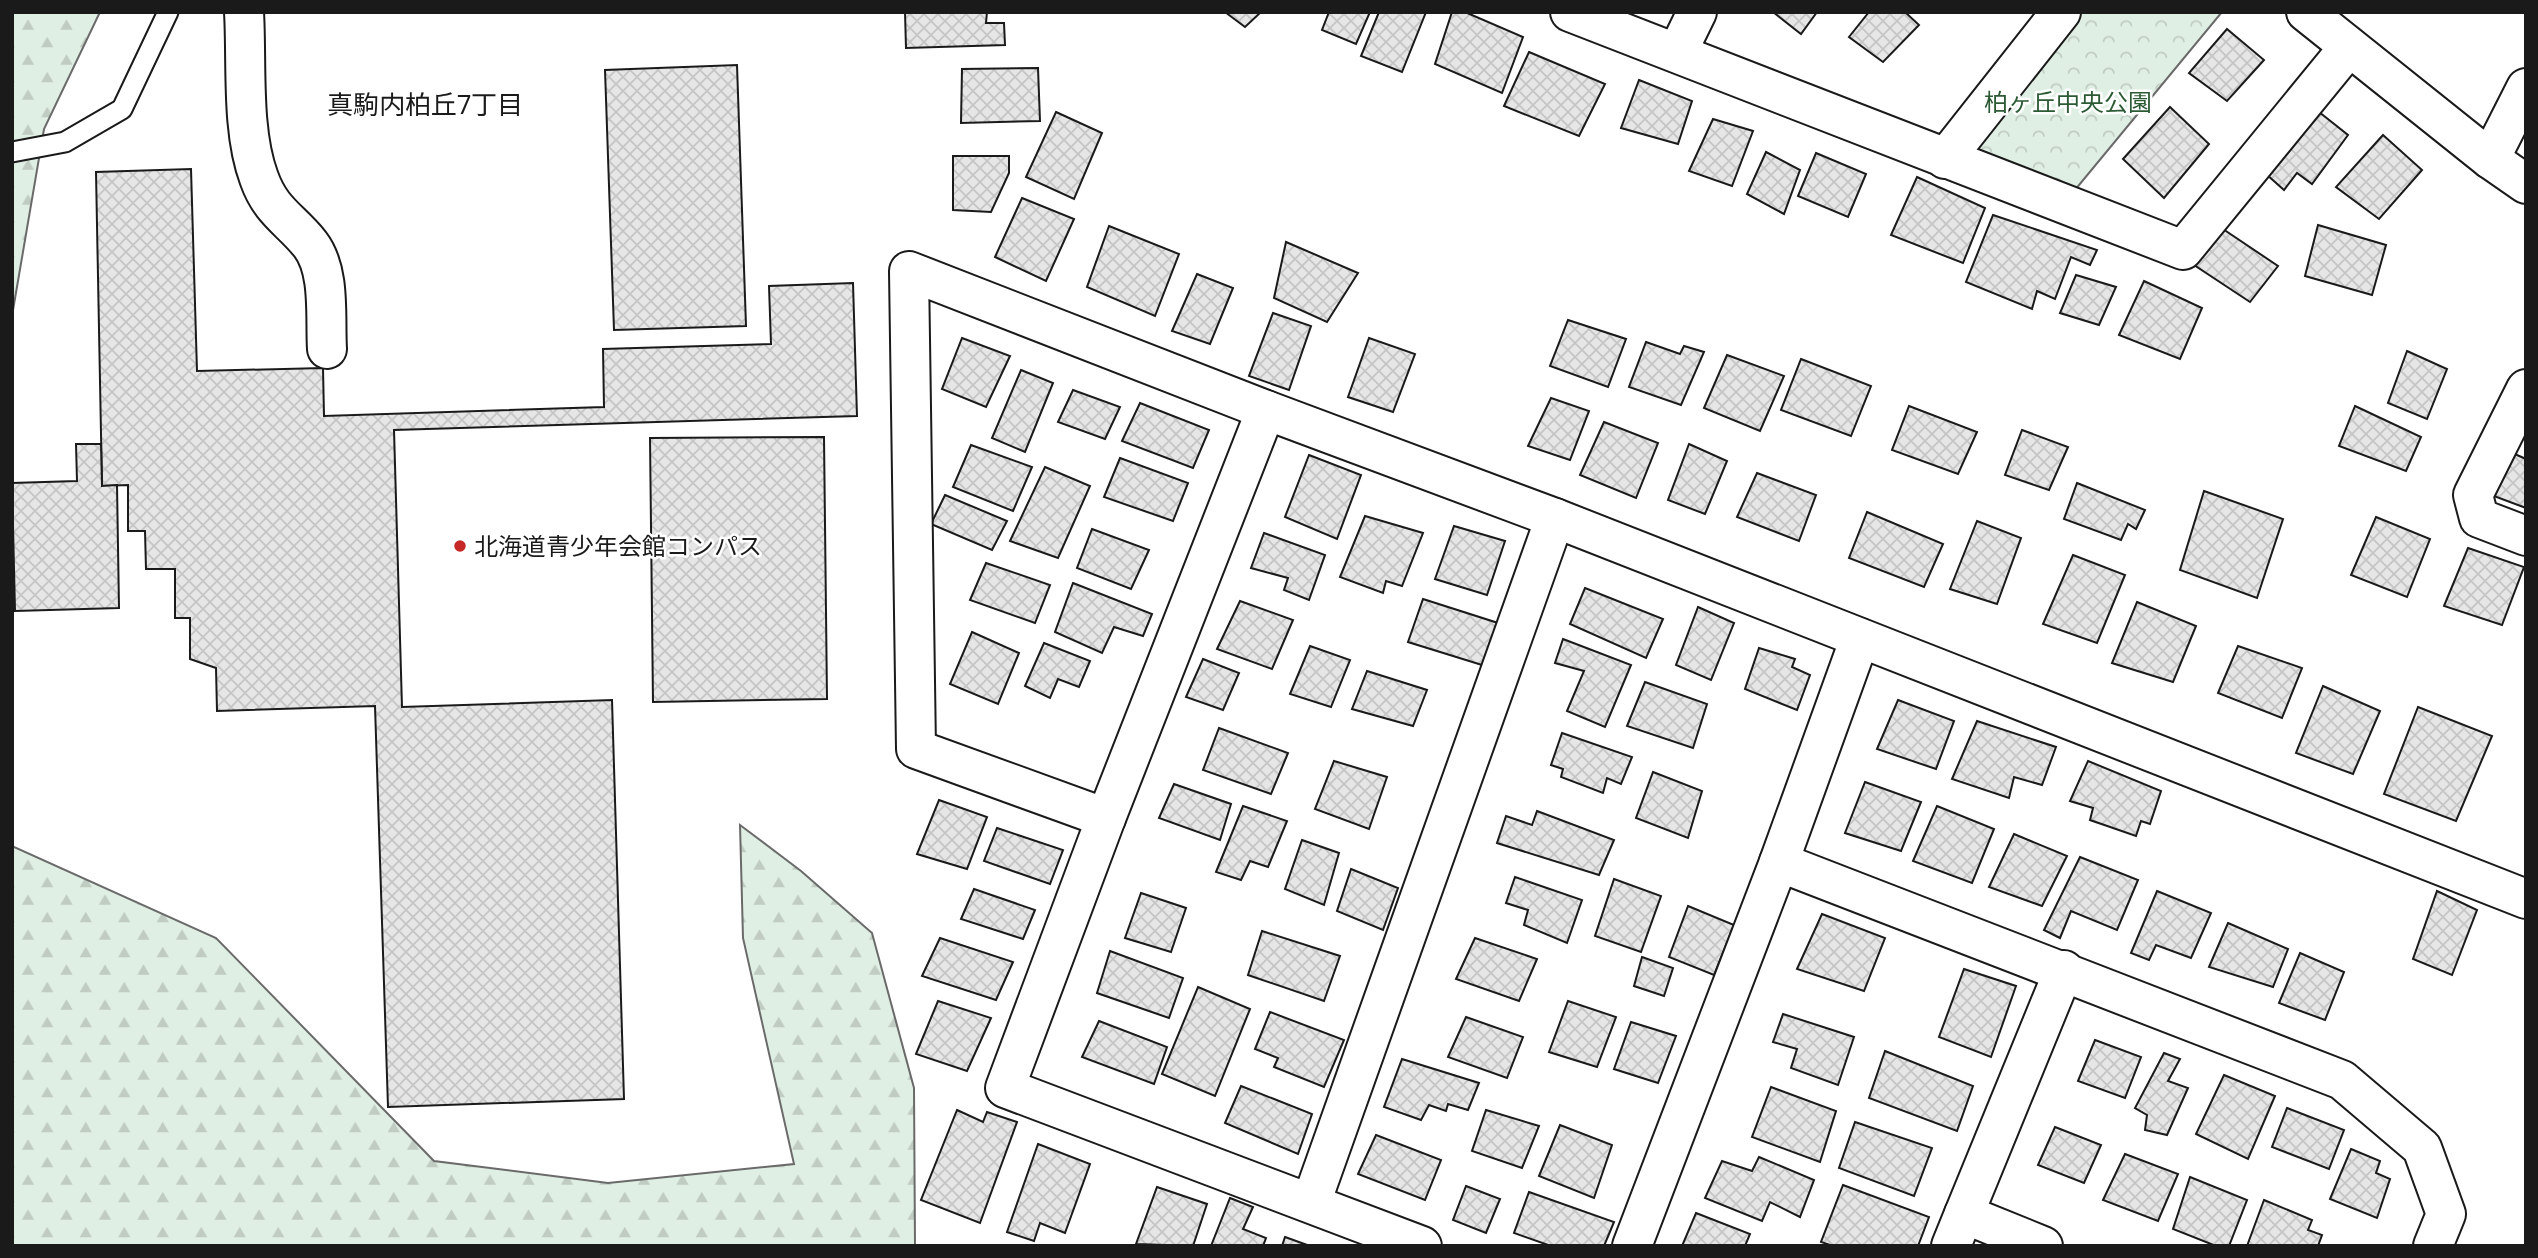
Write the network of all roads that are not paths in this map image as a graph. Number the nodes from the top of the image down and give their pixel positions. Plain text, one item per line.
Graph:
1 (168, 12) edge
2 (244, 12) edge
3 (1570, 12) edge
4 (1697, 12) edge
5 (2061, 12) edge
6 (2306, 12) edge
7 (2349, 47) junction
8 (1677, 53) junction
9 (2526, 88) edge
10 (12, 152) edge
11 (1945, 159) junction
12 (2490, 159) junction
13 (2526, 184) edge
14 (327, 349) dead end
15 (2526, 389) edge
16 (1266, 410) junction
17 (1555, 518) junction
18 (2526, 536) edge
19 (1860, 639) junction
20 (1106, 818) junction
21 (1779, 862) junction
22 (2526, 899) edge
23 (2064, 970) junction
24 (1311, 1203) junction
25 (1958, 1230) edge
26 (1422, 1246) edge
27 (1632, 1246) edge
28 (2043, 1246) edge
29 (2433, 1246) edge

1 - 10 lane
2 - 14 street
3 - 8 street
4 - 8 street
5 - 11 street
6 - 7 street
7 - 11 street
7 - 12 street
8 - 11 street
9 - 12 street
12 - 13 street
15 - 18 street
16 - 17 street
16 - 20 street
16 - 20 street
17 - 19 street
17 - 24 street
19 - 21 street
19 - 22 street
20 - 24 street
21 - 23 street
21 - 27 street
23 - 25 street
23 - 29 street
24 - 26 street
25 - 28 street

